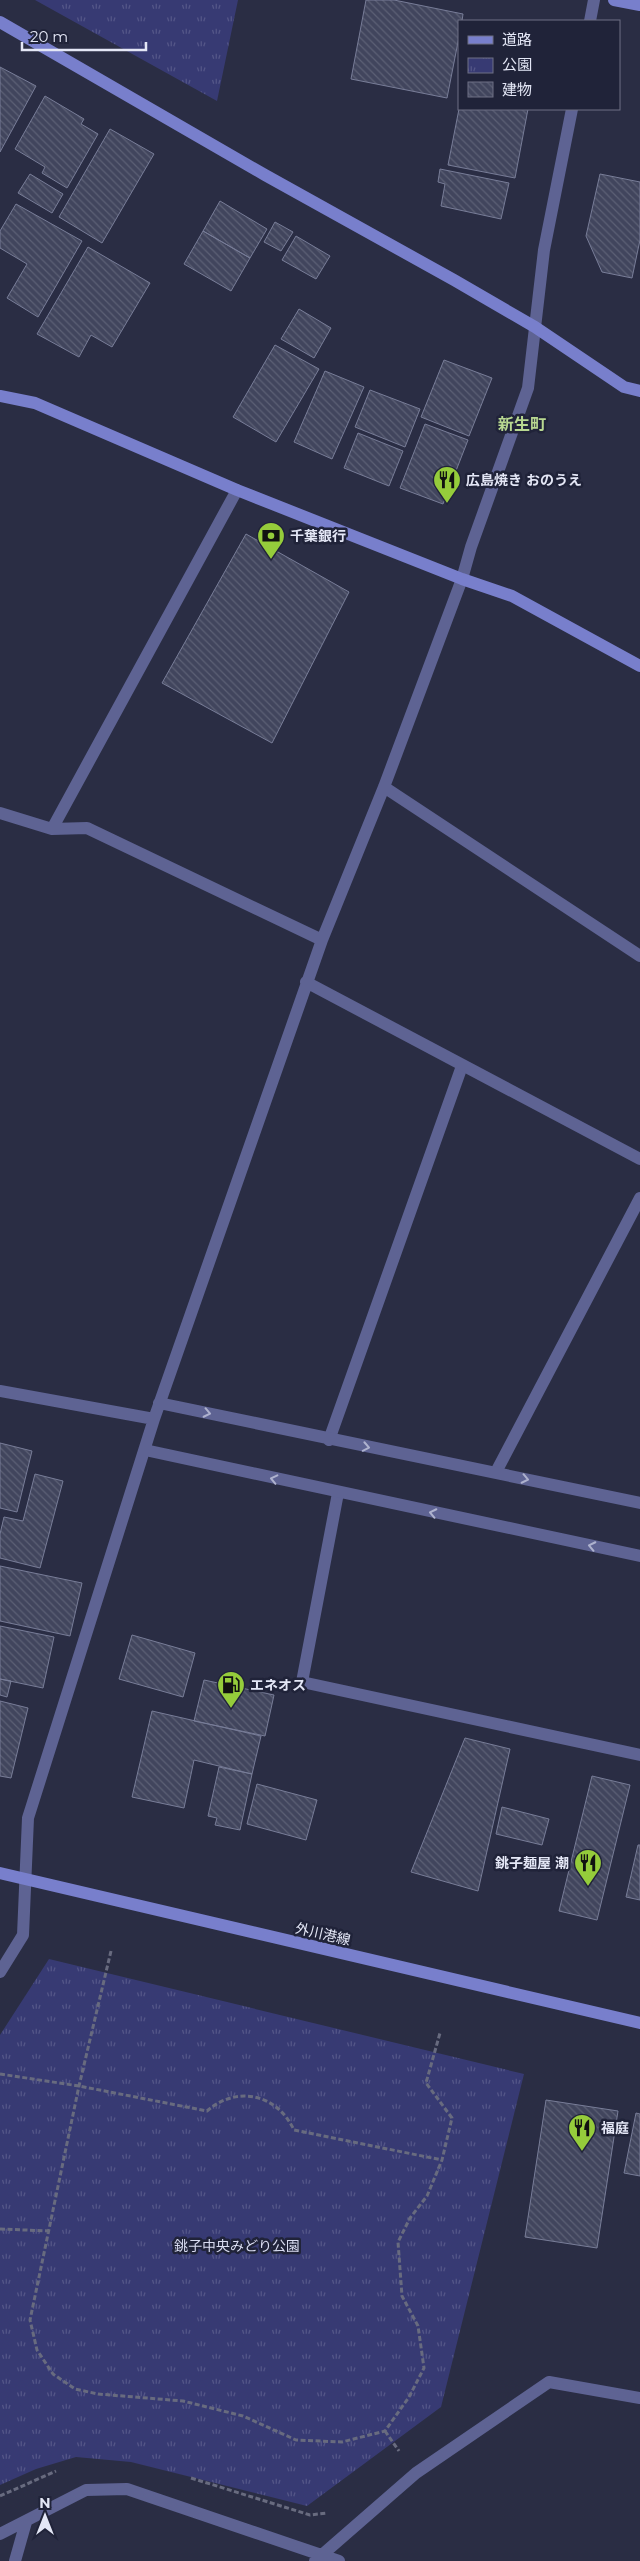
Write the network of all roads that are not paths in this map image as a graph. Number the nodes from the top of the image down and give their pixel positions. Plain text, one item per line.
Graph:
1 (594, 0) edge
2 (614, 0) edge
3 (640, 5) edge
4 (590, 20) edge
5 (0, 22) edge
6 (572, 110) edge
7 (535, 328) junction
8 (640, 390) edge
9 (0, 396) edge
10 (237, 490) junction
11 (462, 579) junction
12 (640, 666) edge
13 (384, 787) junction
14 (0, 813) edge
15 (52, 829) junction
16 (322, 940) junction
17 (640, 956) edge
18 (306, 982) junction
19 (462, 1066) junction
20 (640, 1159) edge
21 (640, 1198) edge
22 (0, 1391) edge
23 (159, 1403) junction
24 (154, 1420) junction
25 (329, 1440) junction
26 (145, 1450) junction
27 (496, 1472) junction
28 (338, 1493) junction
29 (640, 1503) edge
30 (640, 1556) edge
31 (640, 1755) edge
32 (0, 1873) edge
33 (26, 1880) junction
34 (0, 1972) edge
35 (640, 2024) edge
36 (640, 2398) edge
37 (26, 2522) junction
38 (0, 2534) edge
39 (318, 2558) edge
40 (15, 2561) edge
41 (339, 2561) edge

1 - 4 street
2 - 3 street
5 - 7 street
6 - 7 street
7 - 8 street
7 - 11 street
9 - 10 street
10 - 11 street
10 - 15 street
11 - 12 street
11 - 13 street
13 - 16 street
13 - 17 street
14 - 15 street
15 - 16 street
16 - 18 street
18 - 19 street
18 - 23 street
19 - 20 street
19 - 25 street
21 - 27 street
22 - 24 street
23 - 24 street
23 -> 25 street
24 - 26 street
25 -> 27 street
28 -> 26 street
26 - 33 street
27 -> 29 street
30 -> 28 street
28 - 31 street
32 - 33 street, 外川港線
33 - 34 street
33 - 35 street, 外川港線
36 - 39 street
37 - 38 street
37 - 39 street
37 - 40 street
39 - 41 street

